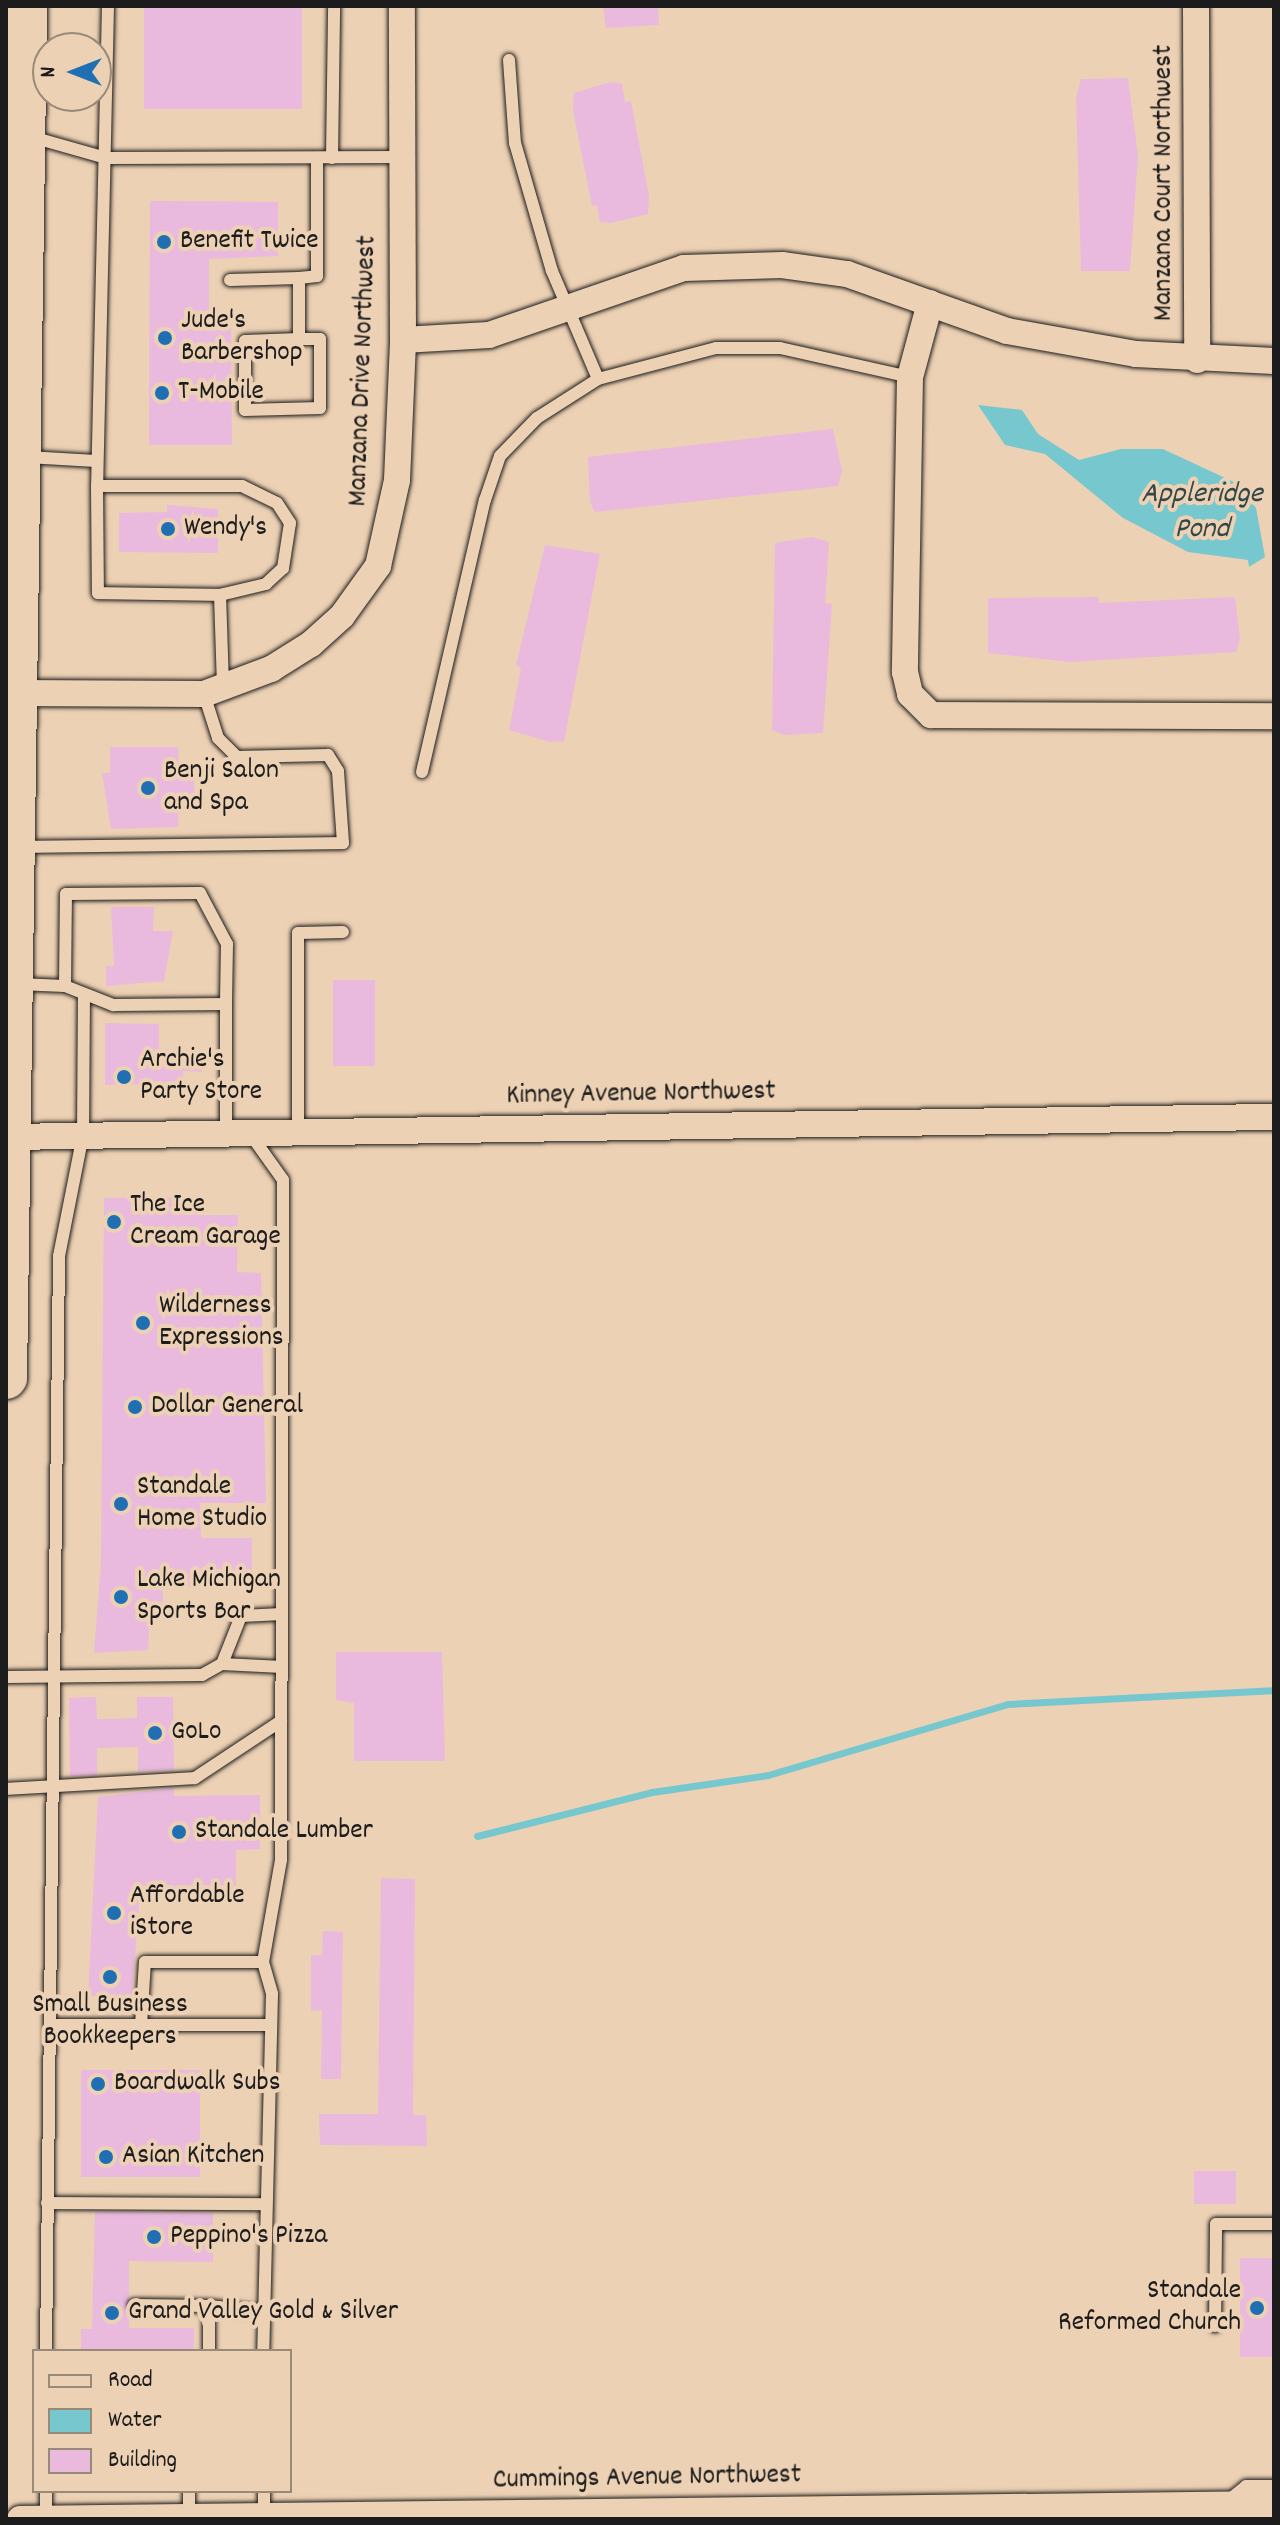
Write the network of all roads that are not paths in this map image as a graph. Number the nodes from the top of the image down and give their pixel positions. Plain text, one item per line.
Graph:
1 (26, 6) edge
2 (108, 6) edge
3 (334, 6) edge
4 (402, 6) edge
5 (1196, 6) edge
6 (509, 60) dead end
7 (15, 134) edge
8 (402, 157) junction
9 (106, 158) junction
10 (317, 158) junction
11 (332, 158) junction
12 (14, 216) edge
13 (299, 278) junction
14 (230, 280) dead end
15 (930, 303) junction
16 (568, 308) junction
17 (13, 317) edge
18 (299, 339) junction
19 (403, 340) junction
20 (1197, 360) junction
21 (1274, 361) edge
22 (910, 377) junction
23 (598, 379) junction
24 (12, 408) edge
25 (12, 456) edge
26 (96, 461) junction
27 (97, 486) junction
28 (220, 595) junction
29 (213, 690) junction
30 (12, 714) edge
31 (1274, 716) edge
32 (422, 772) dead end
33 (13, 847) junction
34 (9, 913) edge
35 (343, 932) dead end
36 (11, 984) junction
37 (65, 986) junction
38 (84, 994) junction
39 (226, 1004) junction
40 (1274, 1117) edge
41 (298, 1132) junction
42 (238, 1133) junction
43 (83, 1135) junction
44 (9, 1137) junction
45 (6, 1352) edge
46 (6, 1378) edge
47 (282, 1614) junction
48 (222, 1664) junction
49 (282, 1667) junction
50 (6, 1677) edge
51 (54, 1678) junction
52 (281, 1721) junction
53 (6, 1789) edge
54 (53, 1789) junction
55 (263, 1962) junction
56 (50, 2025) junction
57 (141, 2025) junction
58 (271, 2025) junction
59 (47, 2203) junction
60 (266, 2204) junction
61 (1274, 2224) edge
62 (134, 2305) dead end
63 (209, 2306) junction
64 (264, 2312) junction
65 (1215, 2326) dead end
66 (46, 2349) edge
67 (209, 2349) edge
68 (263, 2349) edge
69 (1274, 2486) edge
70 (46, 2493) edge
71 (264, 2504) edge
72 (1223, 2504) junction
73 (1274, 2504) edge
74 (202, 2511) edge
75 (520, 2516) edge
76 (351, 2517) edge
77 (20, 2519) edge
78 (46, 2519) edge
79 (62, 2519) edge

1 - 7 highway
2 - 9 lane
3 - 11 lane
4 - 8 street, Manzana Drive Northwest
5 - 20 street, Manzana Court Northwest
6 - 16 lane
7 - 9 lane
7 - 12 highway
8 - 11 lane
8 - 19 street, Manzana Drive Northwest
9 - 10 lane
9 - 26 lane
10 - 11 lane
10 - 13 lane
12 - 17 highway
13 - 14 lane
13 - 18 lane
15 - 16 street, Manzana Court Northwest
15 - 20 street, Manzana Court Northwest
15 - 22 street
16 - 19 street, Manzana Court Northwest
16 - 23 lane
17 - 24 highway
18 - 18 lane
19 - 29 street, Manzana Drive Northwest
20 - 21 street, Manzana Court Northwest
22 - 23 lane
22 - 31 street
23 - 32 lane
24 - 25 highway
25 - 26 lane
25 - 30 highway
26 - 27 lane
27 - 28 lane
27 - 28 lane
28 - 29 lane
29 - 30 street, Manzana Drive Northwest
29 - 33 lane
30 - 33 highway
33 - 34 highway
34 - 36 highway
35 - 41 lane
36 - 37 lane
36 - 44 highway
37 - 38 lane
37 - 39 lane
38 - 39 lane
38 - 43 lane
39 - 42 lane
40 - 41 street, Kinney Avenue Northwest
41 - 42 street, Kinney Avenue Northwest
42 - 43 street, Kinney Avenue Northwest
42 - 47 lane
43 - 44 street, Kinney Avenue Northwest
43 - 51 lane
44 - 45 highway
45 - 46 highway
47 - 48 lane
47 - 49 lane
48 - 49 lane
48 - 51 lane
49 - 52 lane
50 - 51 lane
51 - 54 lane
52 - 54 lane
52 - 55 lane
53 - 54 lane
54 - 56 lane
55 - 57 lane
55 - 58 lane
56 - 57 lane
56 - 59 lane
57 - 58 lane
58 - 60 lane
59 - 60 lane
59 - 66 lane
60 - 64 lane
61 - 65 lane
62 - 63 lane
63 - 64 lane
63 - 67 lane
64 - 68 lane
69 - 72 lane
70 - 78 lane
71 - 74 street, Cummings Avenue Northwest
71 - 76 street, Cummings Avenue Northwest
72 - 73 street, Cummings Avenue Northwest
72 - 75 street, Cummings Avenue Northwest
74 - 79 street, Cummings Avenue Northwest
75 - 76 street, Cummings Avenue Northwest
77 - 78 street, Cummings Avenue Northwest
78 - 79 street, Cummings Avenue Northwest

